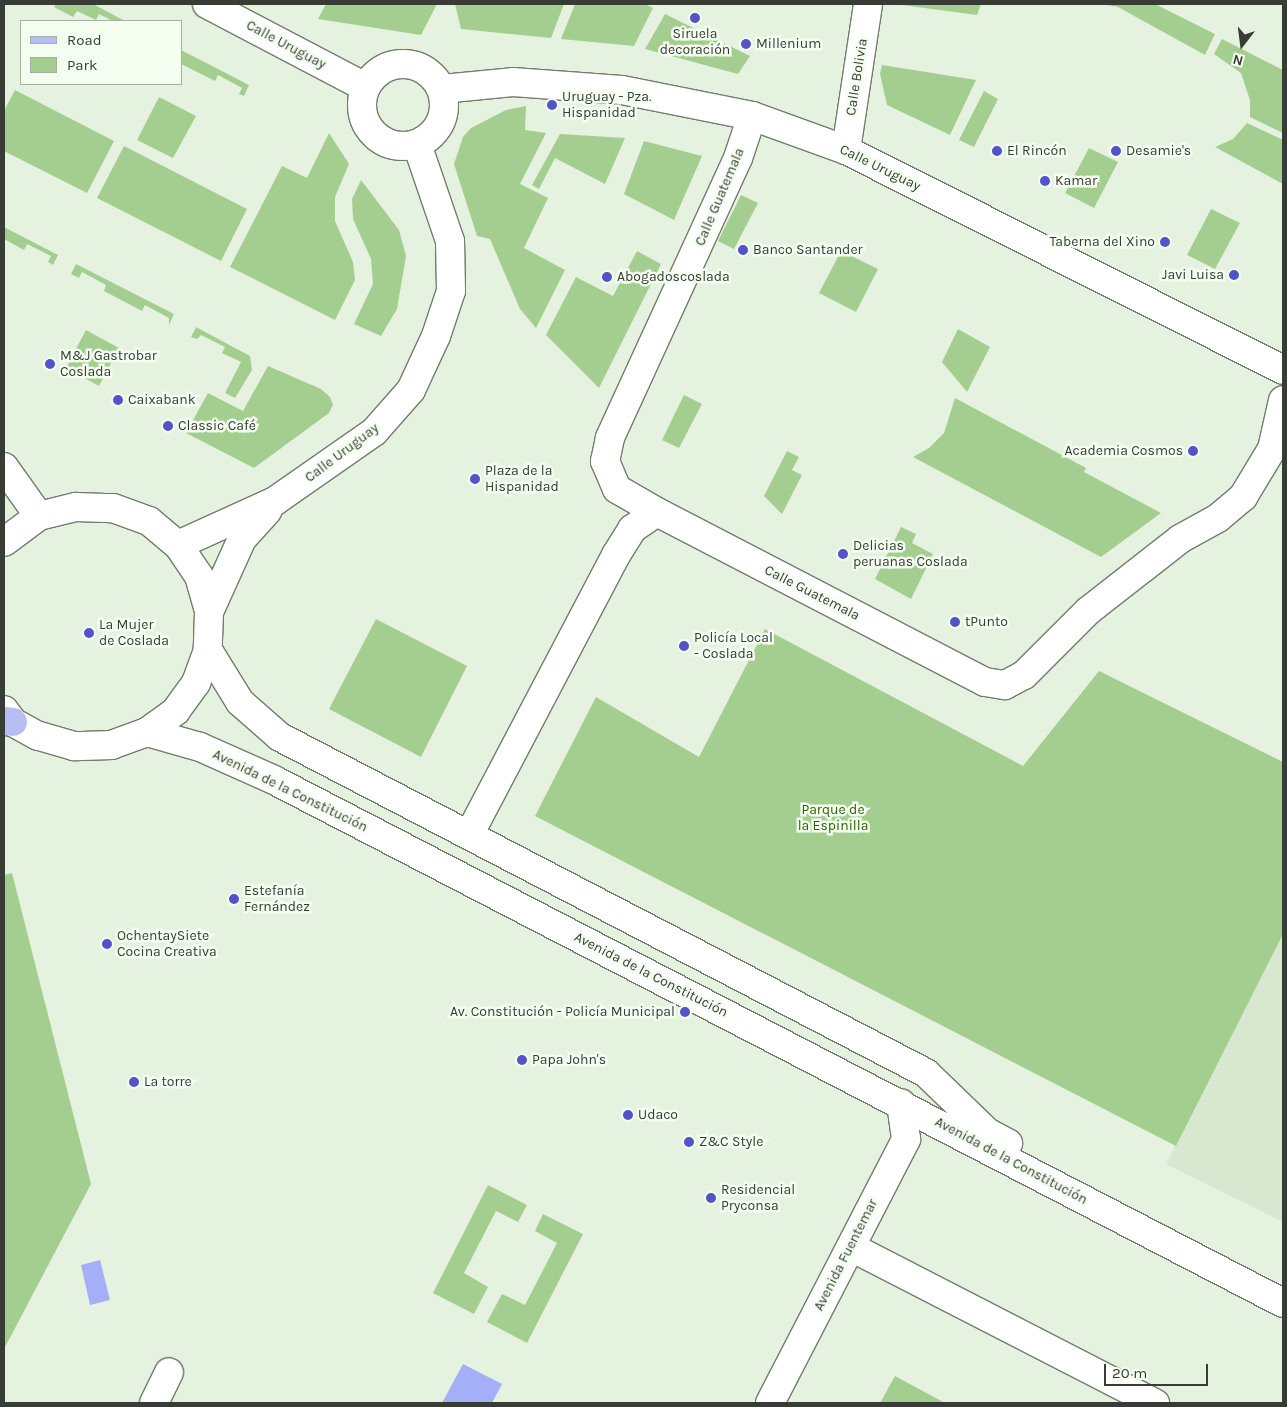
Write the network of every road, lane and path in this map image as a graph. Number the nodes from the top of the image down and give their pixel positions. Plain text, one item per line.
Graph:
1 (207, 4) edge
2 (868, 4) edge
3 (365, 87) junction
4 (442, 89) junction
5 (752, 116) junction
6 (416, 144) junction
7 (846, 150) junction
8 (1283, 370) edge
9 (1283, 400) edge
10 (4, 467) edge
11 (275, 501) junction
12 (657, 512) junction
13 (39, 516) junction
14 (4, 542) edge
15 (178, 545) junction
16 (209, 612) junction
17 (208, 650) junction
18 (7, 717) edge
19 (147, 732) junction
20 (468, 835) junction
21 (901, 1103) junction
22 (1148, 1233) junction
23 (850, 1247) junction
24 (1283, 1303) edge
25 (170, 1372) dead end
26 (154, 1403) edge
27 (770, 1403) edge
28 (1155, 1403) edge

1 - 3 street, Calle Uruguay
2 - 7 street, Calle Bolivia
3 - 4 street
3 - 6 street
4 - 5 street, Calle Uruguay
4 - 6 street
5 - 7 street, Calle Uruguay
5 - 12 street, Calle Guatemala
6 - 11 street, Calle Uruguay
7 - 8 street, Calle Uruguay
9 - 12 street, Calle Guatemala
10 - 13 street
11 - 15 street, Calle Uruguay
11 - 16 street, Calle Uruguay
12 - 20 street
13 - 14 street
13 - 15 street
15 - 16 street
16 - 17 street
17 - 19 street
17 - 20 street, Avenida de la Constitución
18 - 19 street
19 - 21 street, Avenida de la Constitución
20 - 22 street, Avenida de la Constitución
21 - 22 street, Avenida de la Constitución
21 - 23 street, Avenida Fuentemar
22 - 24 street, Avenida de la Constitución
23 - 27 street, Avenida Fuentemar
23 - 28 street
25 - 26 street

